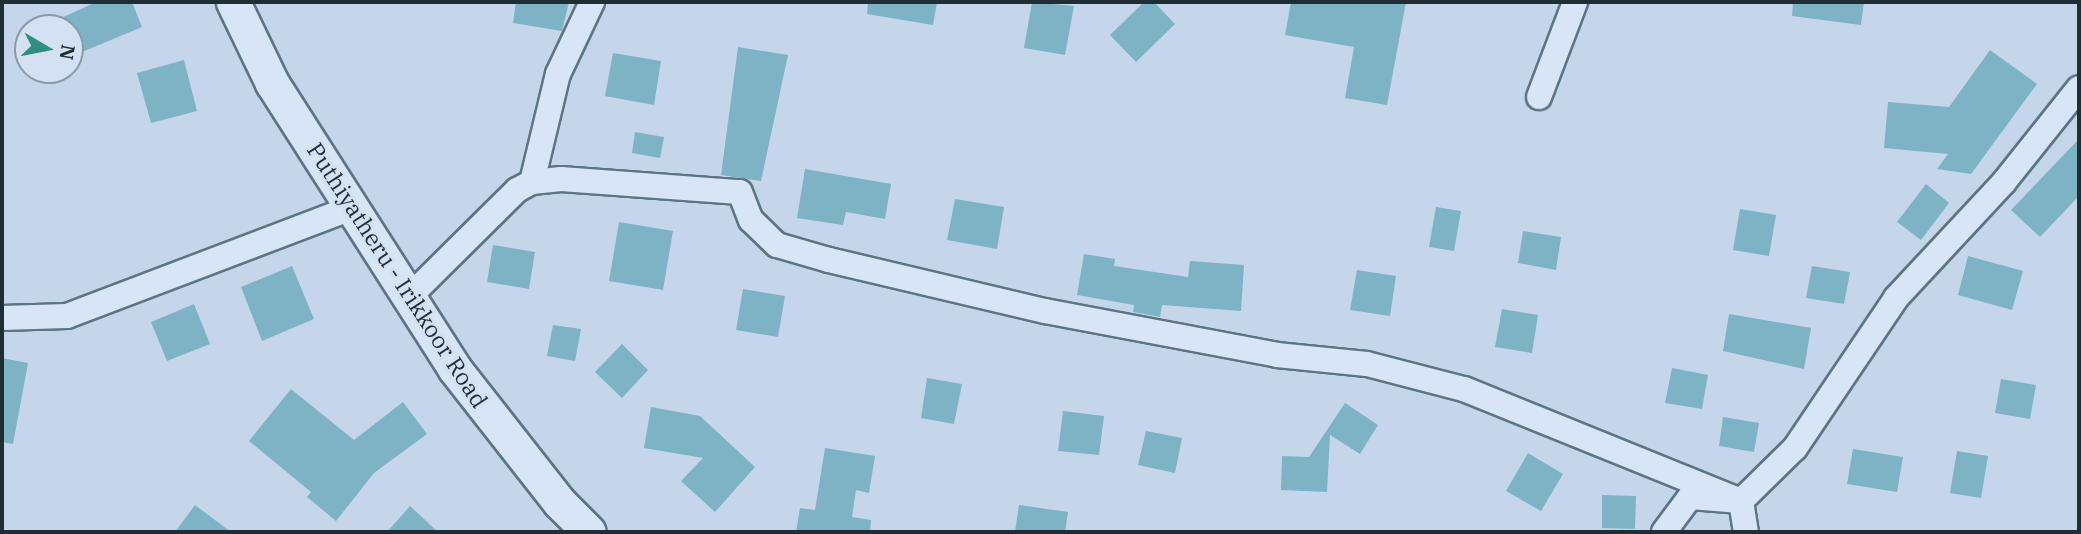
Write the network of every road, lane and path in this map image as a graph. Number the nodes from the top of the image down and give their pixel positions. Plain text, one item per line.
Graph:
1 (233, 2) edge
2 (592, 2) edge
3 (1575, 2) edge
4 (2079, 88) edge
5 (1539, 97) dead end
6 (533, 182) junction
7 (352, 208) junction
8 (409, 297) junction
9 (2, 318) edge
10 (1741, 501) junction
11 (589, 532) edge
12 (1664, 532) edge
13 (1746, 532) edge

1 - 7 main road, Puthiyatheru - Irikkoor Road
2 - 6 street
3 - 5 street
4 - 10 street
6 - 8 street
6 - 10 street
7 - 8 main road, Puthiyatheru - Irikkoor Road
7 - 9 street
8 - 11 main road, Puthiyatheru - Irikkoor Road
10 - 12 street
10 - 13 street

